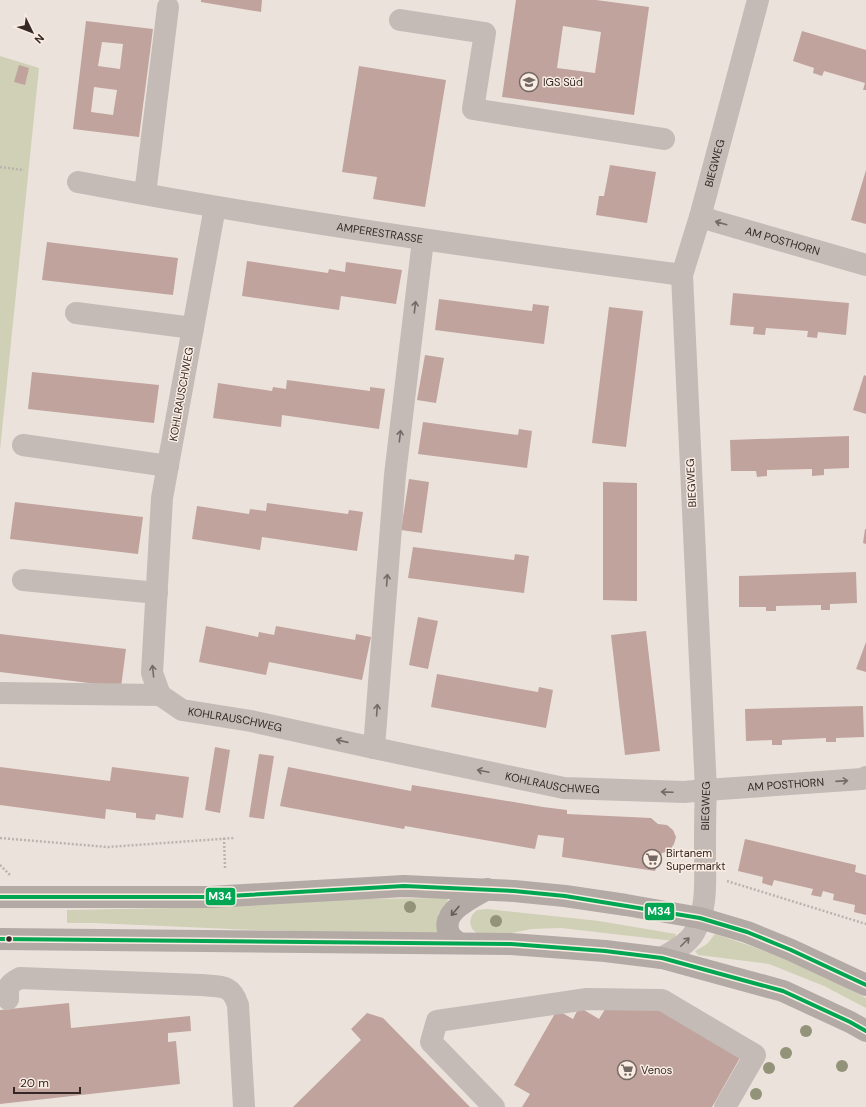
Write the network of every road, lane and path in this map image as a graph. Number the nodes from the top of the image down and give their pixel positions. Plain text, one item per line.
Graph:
1 (758, 0) edge
2 (168, 7) dead end
3 (400, 20) dead end
4 (664, 139) dead end
5 (0, 166) edge
6 (24, 170) dead end
7 (78, 182) dead end
8 (145, 194) junction
9 (215, 207) junction
10 (700, 217) junction
11 (423, 240) junction
12 (866, 266) edge
13 (682, 275) junction
14 (76, 313) dead end
15 (193, 328) junction
16 (23, 445) dead end
17 (168, 466) junction
18 (23, 580) dead end
19 (157, 592) junction
20 (0, 693) edge
21 (160, 695) junction
22 (374, 748) junction
23 (866, 777) edge
24 (706, 790) junction
25 (0, 838) edge
26 (224, 838) junction
27 (234, 838) dead end
28 (0, 865) edge
29 (225, 868) dead end
30 (705, 874) junction
31 (14, 879) dead end
32 (487, 889) junction
33 (0, 898) edge
34 (700, 918) junction
35 (866, 924) edge
36 (0, 939) edge
37 (459, 943) junction
38 (662, 958) junction
39 (866, 985) edge
40 (8, 999) dead end
41 (866, 1031) edge
42 (244, 1107) edge
43 (494, 1107) edge
44 (725, 1107) edge

1 - 10 street, BIEGWEG
2 - 8 street
3 - 4 street
5 - 6 path
7 - 8 street, AMPERESTRASSE
8 - 9 street, AMPERESTRASSE
9 - 11 street, AMPERESTRASSE
9 - 15 street, KOHLRAUSCHWEG
12 -> 10 street, AM POSTHORN
10 - 13 street, BIEGWEG
11 - 13 street, AMPERESTRASSE
22 -> 11 street
13 - 24 street, BIEGWEG
14 - 15 street
15 - 17 street, KOHLRAUSCHWEG
16 - 17 street
17 - 19 street, KOHLRAUSCHWEG
18 - 19 street
21 -> 19 street, KOHLRAUSCHWEG
20 - 21 street
22 -> 21 street, KOHLRAUSCHWEG
24 -> 22 street, KOHLRAUSCHWEG
24 -> 23 street, AM POSTHORN
24 - 30 street, BIEGWEG
25 - 26 path
26 - 27 path
26 - 29 path
28 - 31 path
30 - 34 street, BIEGWEG
30 - 35 path
32 - 33 main road
32 - 34 main road
32 -> 37 main road
38 -> 34 street, BIEGWEG
34 - 39 main road
36 - 37 main road
37 - 38 main road
38 - 41 main road
40 - 42 street
43 - 44 street

